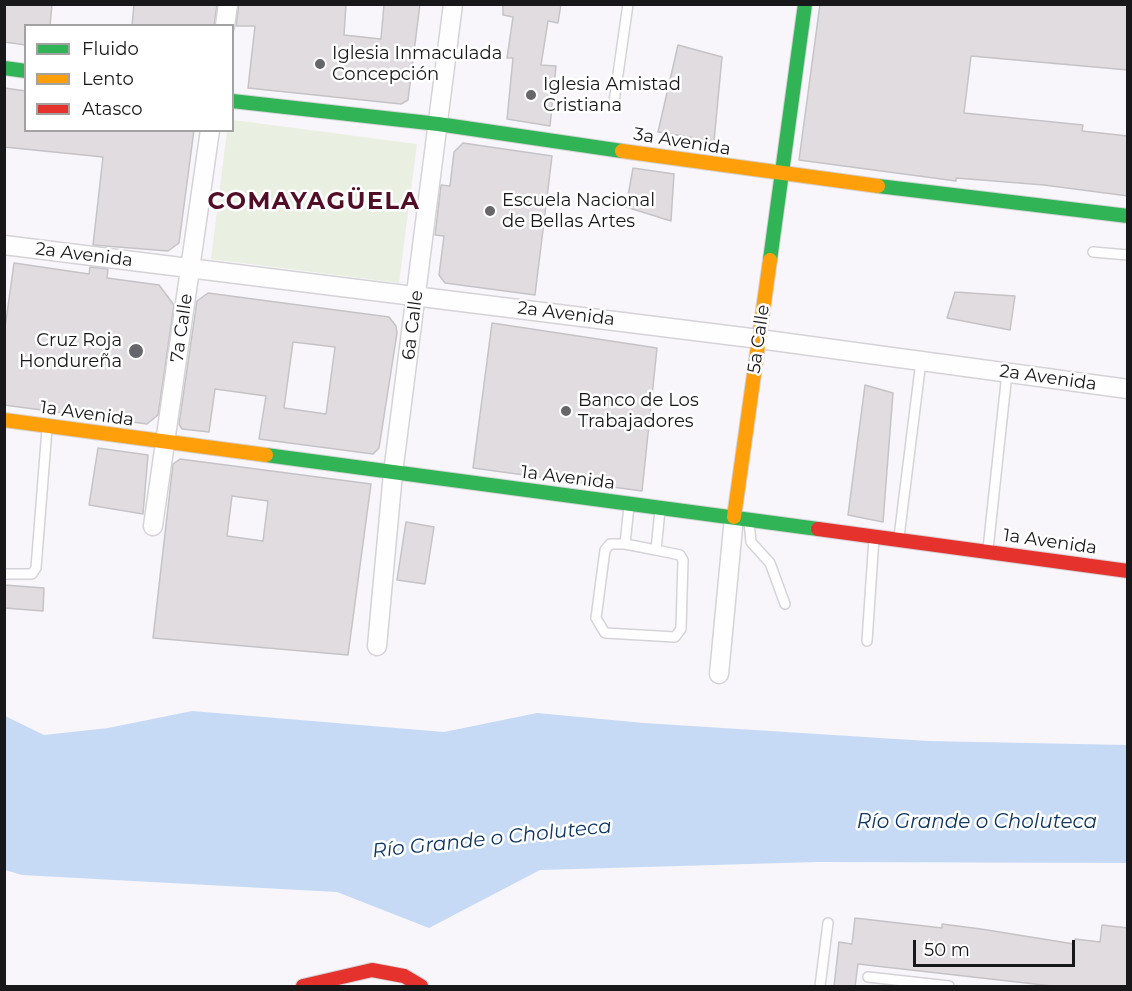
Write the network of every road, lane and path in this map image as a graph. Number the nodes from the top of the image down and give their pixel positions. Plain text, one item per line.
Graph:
1 (228, 4) edge
2 (453, 4) edge
3 (628, 4) edge
4 (805, 4) edge
5 (225, 24) edge
6 (4, 68) edge
7 (24, 71) edge
8 (234, 101) edge
9 (615, 102) dead end
10 (438, 124) junction
11 (210, 132) edge
12 (781, 176) junction
13 (1128, 216) edge
14 (4, 245) edge
15 (1093, 252) dead end
16 (1128, 255) edge
17 (191, 269) junction
18 (416, 295) junction
19 (759, 339) junction
20 (921, 361) junction
21 (1007, 373) junction
22 (1128, 389) edge
23 (4, 420) edge
24 (48, 426) junction
25 (166, 444) junction
26 (393, 473) junction
27 (630, 504) junction
28 (660, 508) junction
29 (741, 518) junction
30 (153, 526) dead end
31 (874, 536) junction
32 (898, 539) junction
33 (625, 544) junction
34 (656, 550) junction
35 (988, 552) junction
36 (1127, 569) edge
37 (4, 574) edge
38 (785, 604) dead end
39 (867, 641) dead end
40 (377, 646) dead end
41 (719, 674) dead end
42 (828, 923) dead end
43 (868, 977) dead end
44 (303, 987) edge
45 (421, 987) edge
46 (820, 987) edge
47 (949, 987) edge

1 - 5 street
2 - 10 street, 6a Calle
3 - 9 lane
4 - 12 street, 5a Calle
6 - 7 street
8 - 10 street, 3a Avenida
10 - 12 street, 3a Avenida
10 - 18 street, 6a Calle
11 - 17 street, 7a Calle
12 - 13 street, 3a Avenida
12 - 19 street, 5a Calle
14 - 17 street, 2a Avenida
15 - 16 lane
17 - 18 street, 2a Avenida
17 - 25 street, 7a Calle
18 - 19 street, 2a Avenida
18 - 26 street, 6a Calle
19 - 20 street, 2a Avenida
19 - 29 street, 5a Calle
20 - 21 street, 2a Avenida
20 - 32 lane
21 - 22 street, 2a Avenida
21 - 35 lane
23 - 24 street, 1a Avenida
24 - 25 street, 1a Avenida
24 - 37 lane
25 - 26 street, 1a Avenida
25 - 30 street, 7a Calle
26 - 27 street, 1a Avenida
26 - 40 street, 6a Calle
27 - 28 street, 1a Avenida
27 - 33 lane
28 - 29 street, 1a Avenida
28 - 34 lane
29 - 31 street, 1a Avenida
29 - 38 lane
29 - 41 street, 5a Calle
31 - 32 street, 1a Avenida
31 - 39 lane
32 - 35 street, 1a Avenida
33 - 34 lane
33 - 34 lane
35 - 36 street, 1a Avenida
42 - 46 lane
43 - 47 lane
44 - 45 street

